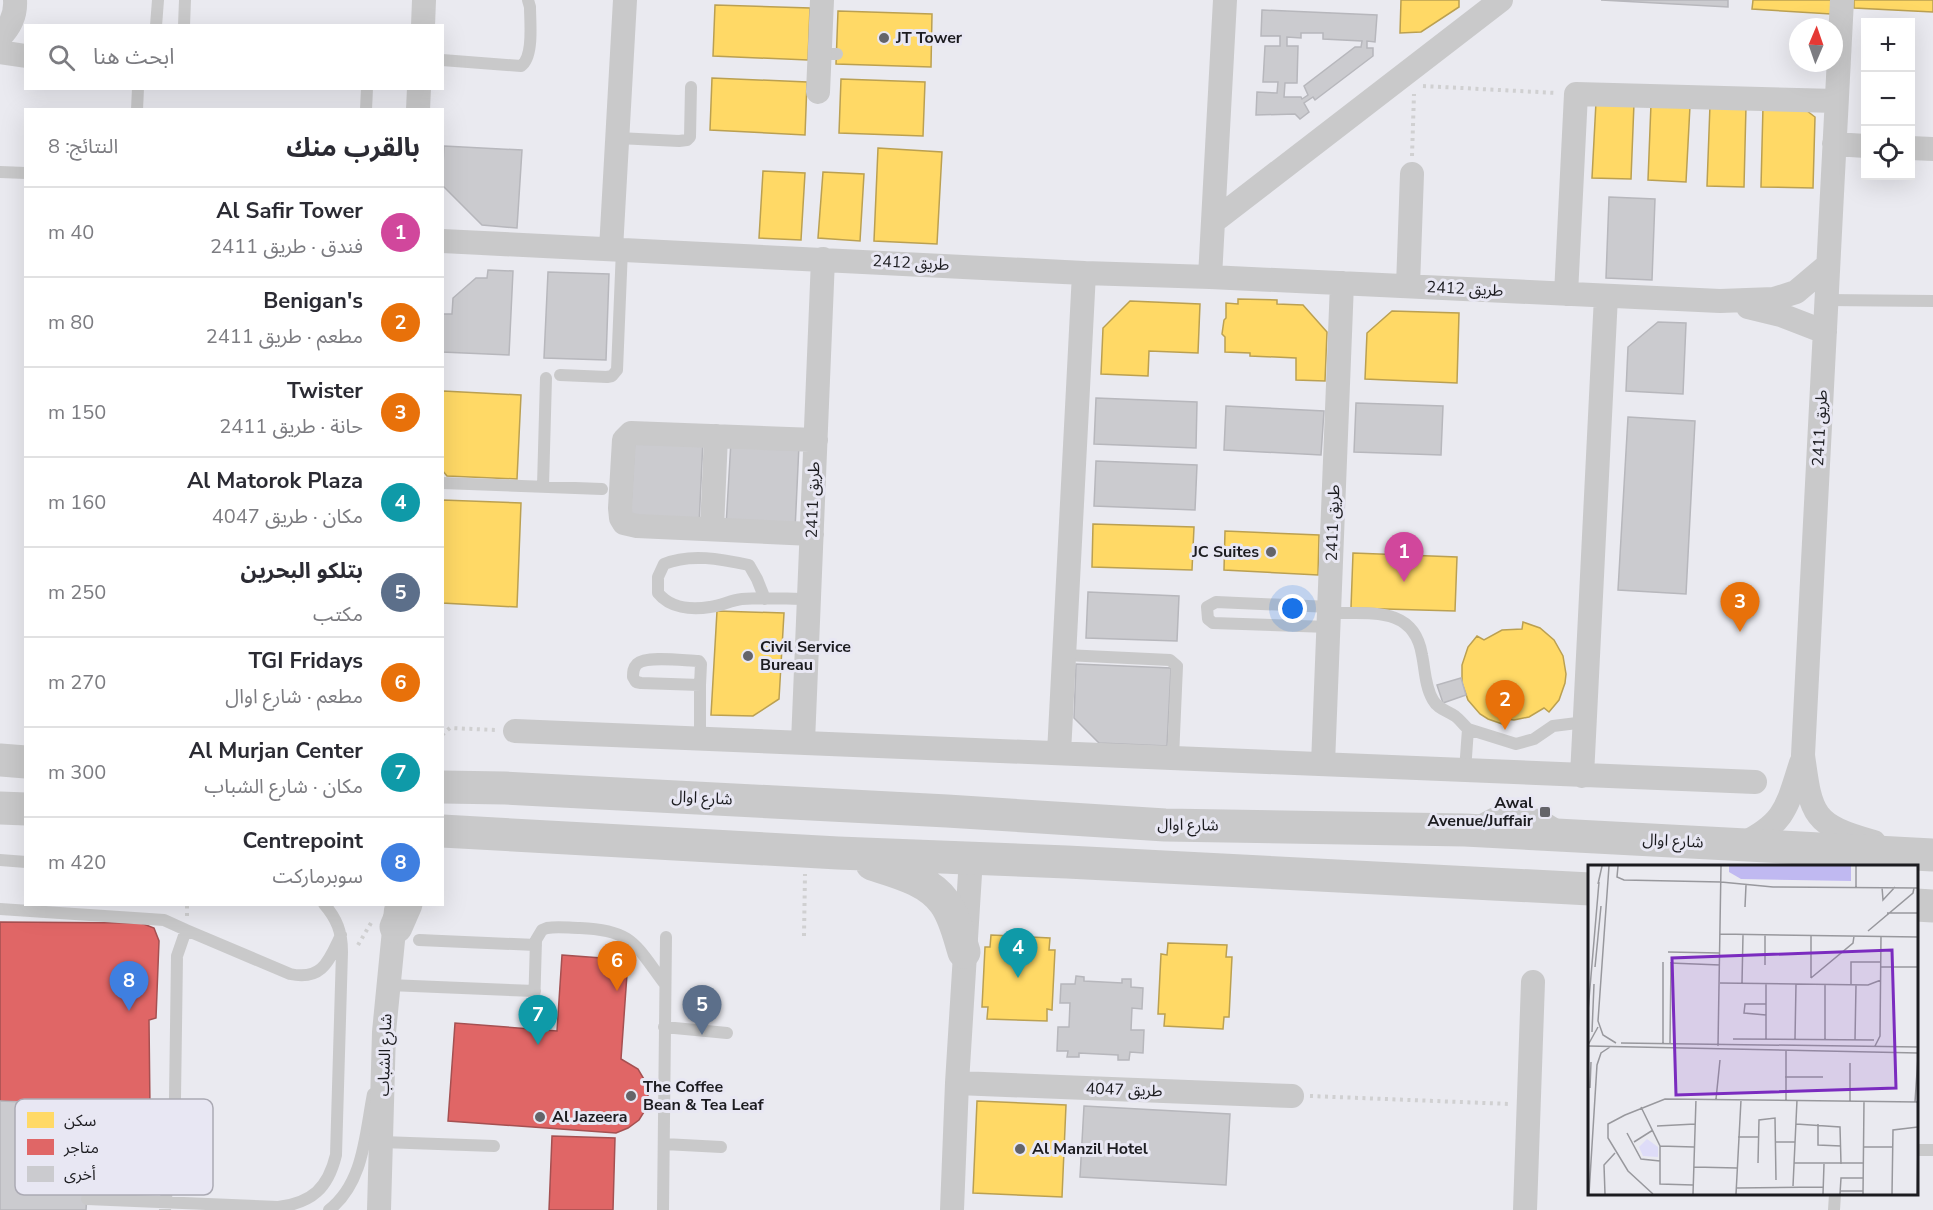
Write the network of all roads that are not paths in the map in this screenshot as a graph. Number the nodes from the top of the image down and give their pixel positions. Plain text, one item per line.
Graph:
1 (15, 0) edge
2 (158, 0) edge
3 (185, 0) edge
4 (424, 0) edge
5 (528, 0) edge
6 (625, 0) edge
7 (1225, 0) edge
8 (1501, 0) edge
9 (1842, 0) edge
10 (827, 14) edge
11 (156, 24) edge
12 (184, 24) edge
13 (423, 24) edge
14 (0, 37) edge
15 (0, 52) edge
16 (24, 56) edge
17 (444, 60) edge
18 (691, 87) dead end
19 (138, 90) edge
20 (367, 90) edge
21 (419, 90) edge
22 (818, 92) dead end
23 (1836, 102) junction
24 (137, 108) edge
25 (366, 108) edge
26 (418, 108) edge
27 (618, 138) junction
28 (1834, 144) junction
29 (1861, 146) edge
30 (1915, 148) edge
31 (1933, 149) edge
32 (0, 172) edge
33 (24, 173) edge
34 (1412, 174) road end
35 (1213, 222) junction
36 (444, 241) edge
37 (617, 249) junction
38 (823, 259) junction
39 (1828, 265) junction
40 (1084, 273) junction
41 (1210, 277) junction
42 (1342, 283) junction
43 (1408, 286) junction
44 (1566, 294) junction
45 (1606, 296) junction
46 (1826, 300) junction
47 (1933, 300) edge
48 (1720, 301) junction
49 (1825, 332) junction
50 (560, 375) dead end
51 (546, 378) dead end
52 (716, 436) junction
53 (816, 440) junction
54 (444, 483) edge
55 (543, 486) junction
56 (602, 489) dead end
57 (712, 530) junction
58 (812, 534) junction
59 (765, 599) junction
60 (809, 599) junction
61 (1330, 616) junction
62 (1065, 655) junction
63 (700, 685) junction
64 (1586, 722) junction
65 (1467, 729) junction
66 (515, 730) road end
67 (700, 738) junction
68 (803, 742) junction
69 (1059, 753) junction
70 (1803, 755) junction
71 (1173, 758) junction
72 (0, 760) edge
73 (24, 762) edge
74 (1323, 764) junction
75 (444, 765) edge
76 (1466, 771) junction
77 (1582, 776) junction
78 (1755, 782) dead end
79 (444, 788) edge
80 (505, 788) junction
81 (0, 808) edge
82 (24, 809) edge
83 (1165, 825) junction
84 (449, 837) edge
85 (1742, 844) junction
86 (838, 853) junction
87 (1924, 854) edge
88 (971, 858) junction
89 (0, 860) edge
90 (24, 862) edge
91 (1588, 889) edge
92 (1918, 905) edge
93 (325, 906) edge
94 (1933, 906) edge
95 (0, 909) edge
96 (399, 918) edge
97 (186, 930) junction
98 (342, 934) junction
99 (666, 937) dead end
100 (536, 945) junction
101 (964, 952) junction
102 (1533, 982) dead end
103 (664, 983) junction
104 (389, 985) junction
105 (535, 991) junction
106 (534, 1010) dead end
107 (664, 1027) junction
108 (384, 1032) junction
109 (727, 1033) dead end
110 (957, 1083) junction
111 (1292, 1096) road end
112 (175, 1099) edge
113 (382, 1142) junction
114 (664, 1144) junction
115 (494, 1146) dead end
116 (721, 1147) dead end
117 (1835, 1195) edge
118 (87, 1199) dead end
119 (166, 1206) edge
120 (380, 1209) edge
121 (951, 1209) edge
122 (329, 1210) edge
123 (663, 1210) edge
124 (1525, 1210) edge
125 (1834, 1210) edge

1 - 14 street
2 - 11 lane
3 - 12 lane
4 - 13 street
5 - 17 lane
6 - 27 street
7 - 35 street
8 - 35 street
9 - 23 street, طريق 2411
10 - 22 street
15 - 16 street
18 - 27 lane
19 - 24 lane
20 - 25 lane
21 - 26 street
23 - 28 street, طريق 2411
23 - 44 street
27 - 37 street
28 - 29 street
28 - 39 street, طريق 2411
30 - 31 street
32 - 33 lane
34 - 43 street
35 - 41 street
36 - 37 street, طريق 2412
37 - 38 street, طريق 2412
37 - 50 lane
38 - 40 street, طريق 2412
38 - 53 street, طريق 2411
39 - 46 street, طريق 2411
39 - 48 street, طريق 2412
40 - 41 street, طريق 2412
40 - 62 street
41 - 42 street, طريق 2412
42 - 43 street, طريق 2412
42 - 61 street, طريق 2411
43 - 44 street, طريق 2412
44 - 45 street, طريق 2412
45 - 48 street, طريق 2412
45 - 64 street
46 - 47 lane
46 - 49 street, طريق 2411
48 - 49 street, طريق 2412
49 - 70 street, طريق 2411
51 - 55 lane
52 - 53 street
52 - 57 street
52 - 57 street
53 - 58 street, طريق 2411
54 - 55 lane
55 - 56 lane
57 - 58 street
58 - 60 street, طريق 2411
59 - 59 lane
59 - 60 lane
60 - 68 street, طريق 2411
61 - 61 lane
61 - 65 lane
61 - 74 street, طريق 2411
62 - 69 street
62 - 71 lane
63 - 63 lane
63 - 67 lane
64 - 65 lane
64 - 77 street
65 - 76 lane
66 - 67 street
67 - 68 street
68 - 69 street
69 - 71 street
70 - 85 street, طريق 2411
70 - 87 street, طريق 2411
71 - 74 street
72 - 73 main road
74 - 76 street
75 - 80 main road
76 - 77 street
77 - 78 street
79 - 80 main road, شارع اوال
80 - 83 main road, شارع اوال
81 - 82 main road
83 - 85 main road, شارع اوال
83 - 88 main road
84 - 86 main road
85 - 87 main road, شارع اوال
86 - 88 main road
86 - 101 main road
88 - 91 main road
88 - 101 street
89 - 90 lane
92 - 94 main road
93 - 98 lane
95 - 97 lane
96 - 100 lane
96 - 104 street, شارع الشباب
97 - 98 lane
97 - 112 lane
98 - 119 lane
99 - 103 lane
100 - 103 lane
100 - 105 lane
101 - 110 street
102 - 124 street
103 - 107 lane
104 - 105 lane
104 - 108 street, شارع الشباب
105 - 106 lane
107 - 109 lane
107 - 114 lane
108 - 113 street, شارع الشباب
108 - 122 lane
110 - 111 street, طريق 4047
110 - 121 street
113 - 115 lane
113 - 120 street, شارع الشباب
114 - 116 lane
114 - 123 lane
117 - 125 lane
118 - 119 lane

